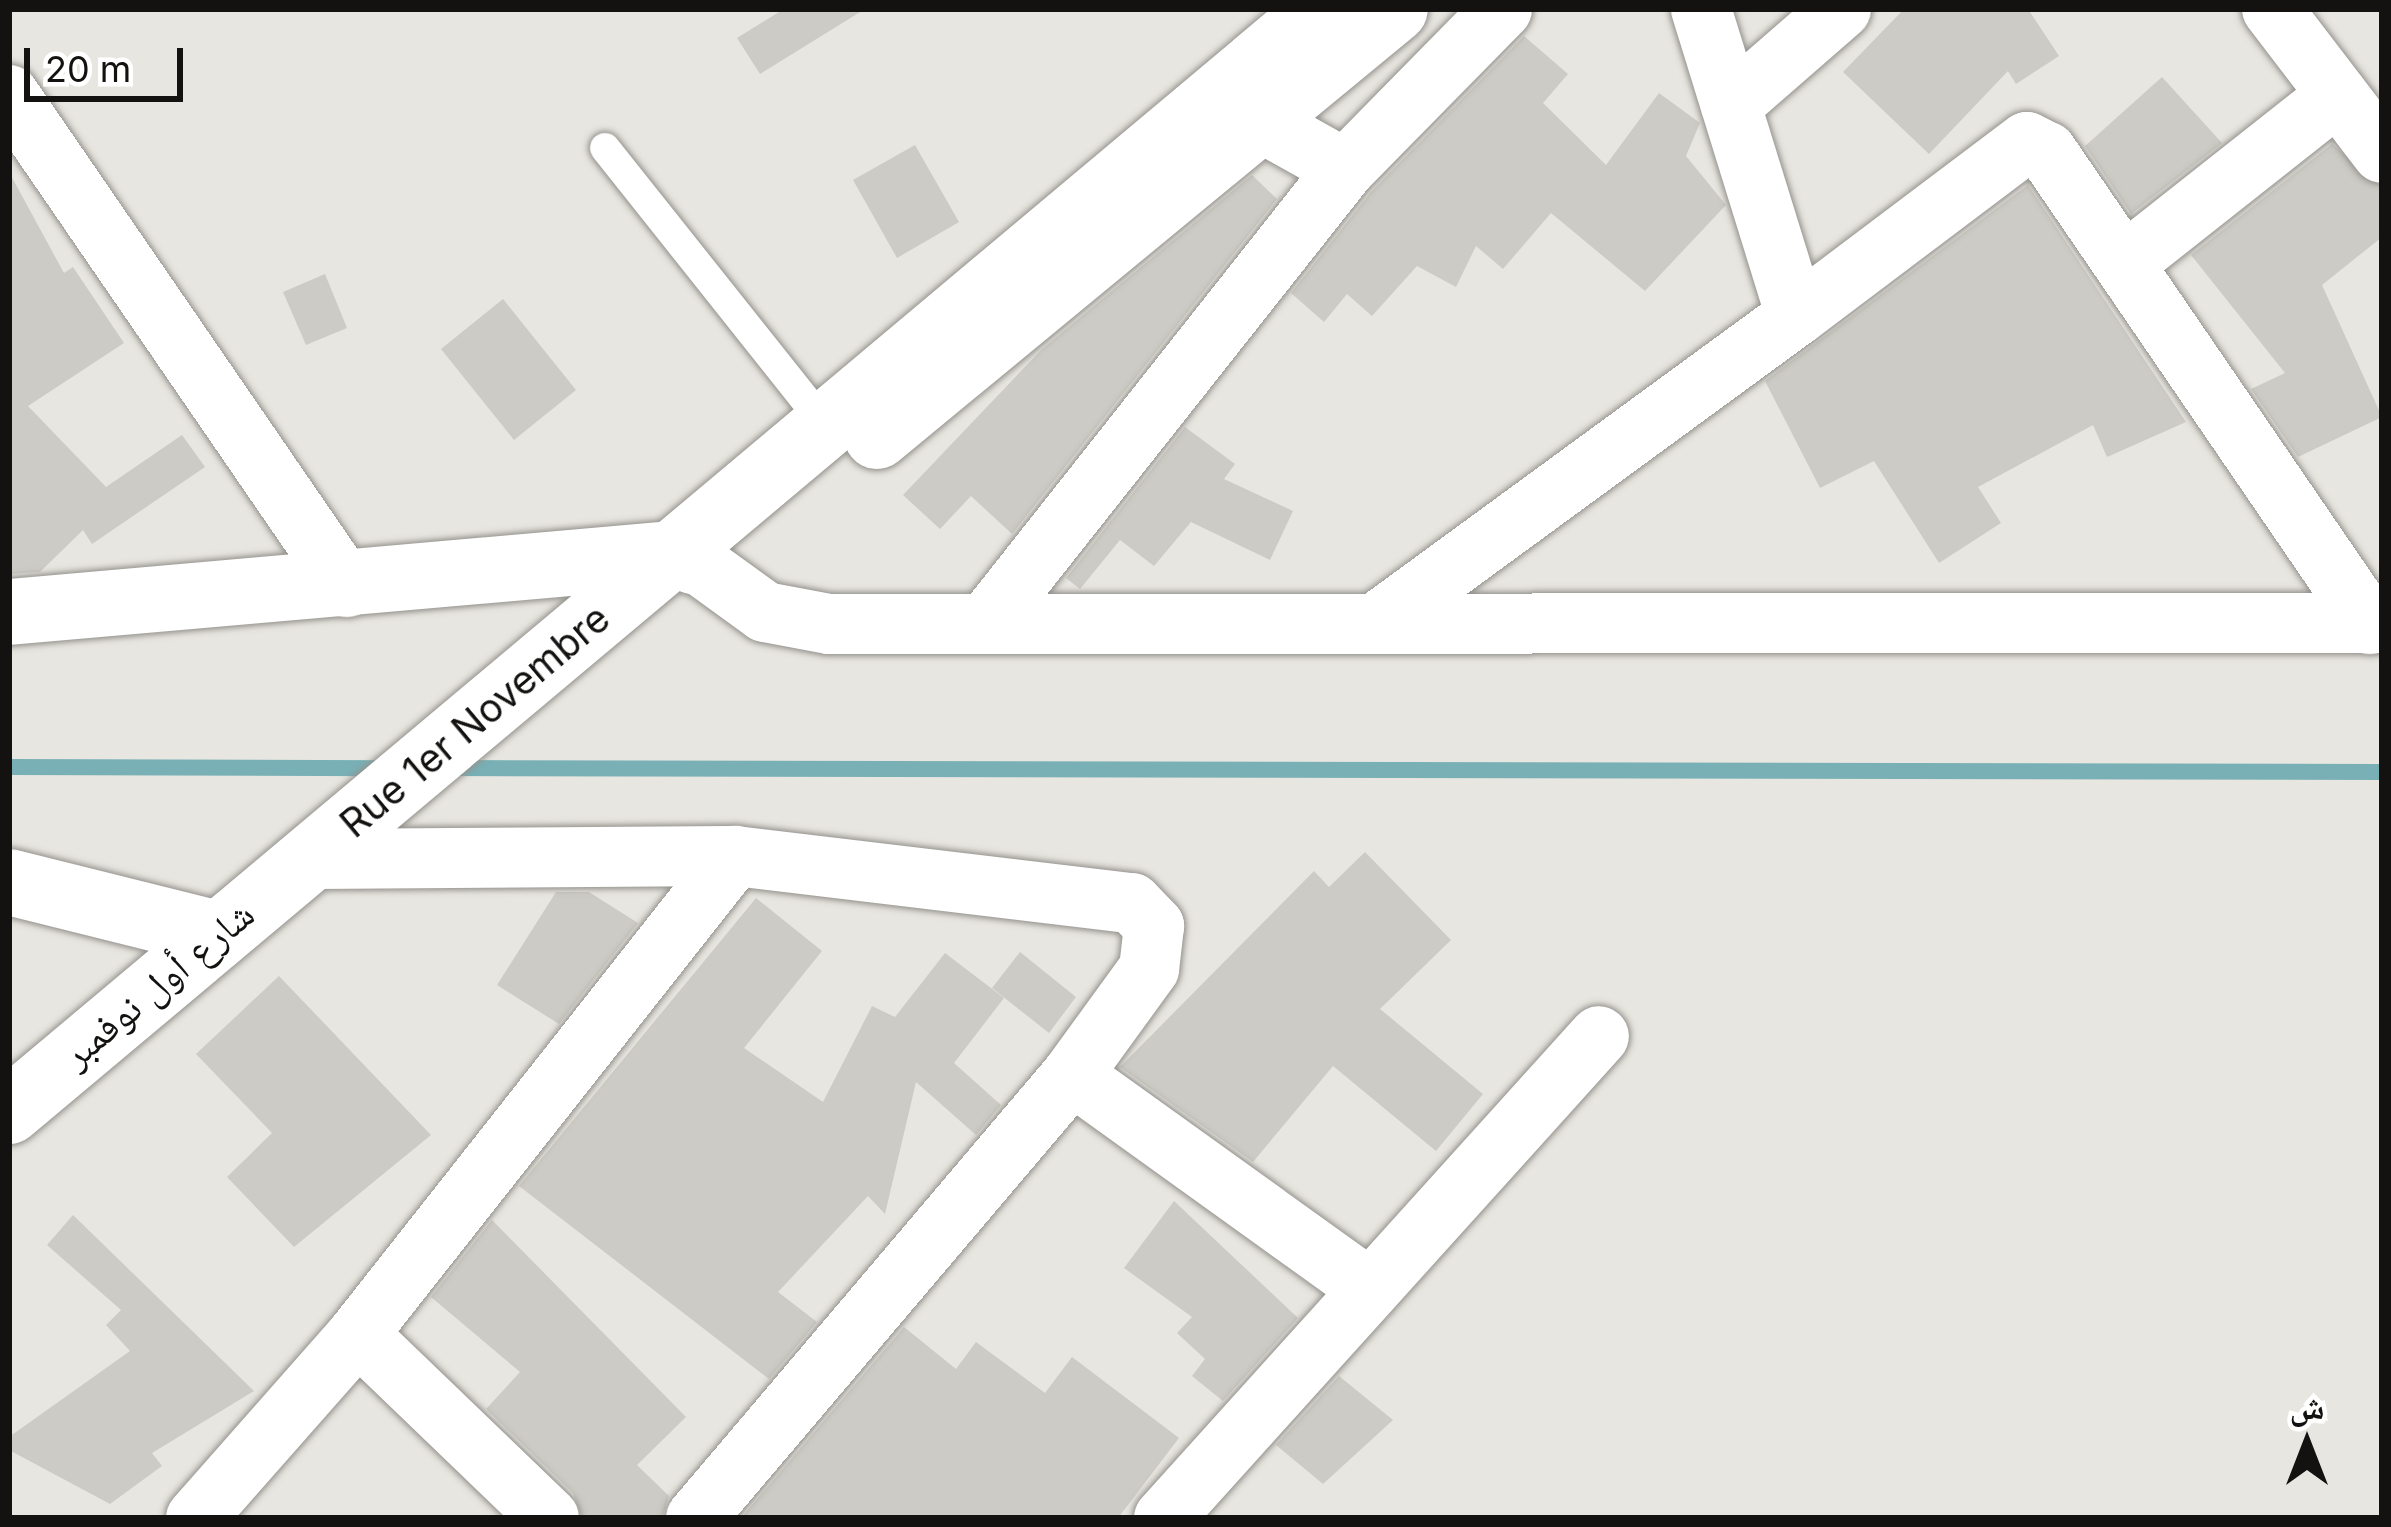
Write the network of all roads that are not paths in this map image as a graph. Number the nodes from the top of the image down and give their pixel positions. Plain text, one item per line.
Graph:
1 (1322, 9) edge
2 (1395, 9) edge
3 (1502, 9) edge
4 (1701, 9) edge
5 (1841, 9) edge
6 (2272, 9) edge
7 (9, 95) edge
8 (1731, 105) junction
9 (1261, 122) junction
10 (2366, 123) edge
11 (605, 148) dead end
12 (1345, 169) junction
13 (2125, 263) junction
14 (1796, 316) junction
15 (823, 422) junction
16 (652, 579) junction
17 (347, 587) junction
18 (9, 612) edge
19 (990, 618) junction
20 (1379, 621) junction
21 (2376, 624) edge
22 (735, 856) junction
23 (309, 859) junction
24 (9, 882) edge
25 (214, 933) junction
26 (1599, 1036) dead end
27 (1072, 1075) junction
28 (9, 1112) edge
29 (1370, 1288) junction
30 (358, 1334) junction
31 (196, 1518) edge
32 (549, 1518) edge
33 (696, 1518) edge
34 (1164, 1518) edge

1 - 15 main road
2 - 9 main road
3 - 12 street
4 - 8 street
5 - 8 street
6 - 10 street
7 - 17 street
8 - 14 street
9 - 12 street
9 - 16 main road
10 - 13 street
11 - 15 lane
12 - 19 street
13 - 14 street
13 - 21 street
14 - 20 street
15 - 16 main road
16 - 17 main road
16 - 19 street
16 - 23 main road, Rue 1er Novembre
17 - 18 main road
19 - 20 street
20 - 21 street
22 - 23 street
22 - 27 street
22 - 30 street
23 - 25 main road, شارع أول نوفمبر
24 - 25 main road
25 - 28 main road, شارع أول نوفمبر
26 - 29 street
27 - 29 street
27 - 33 street
29 - 34 street
30 - 31 street
30 - 32 street

